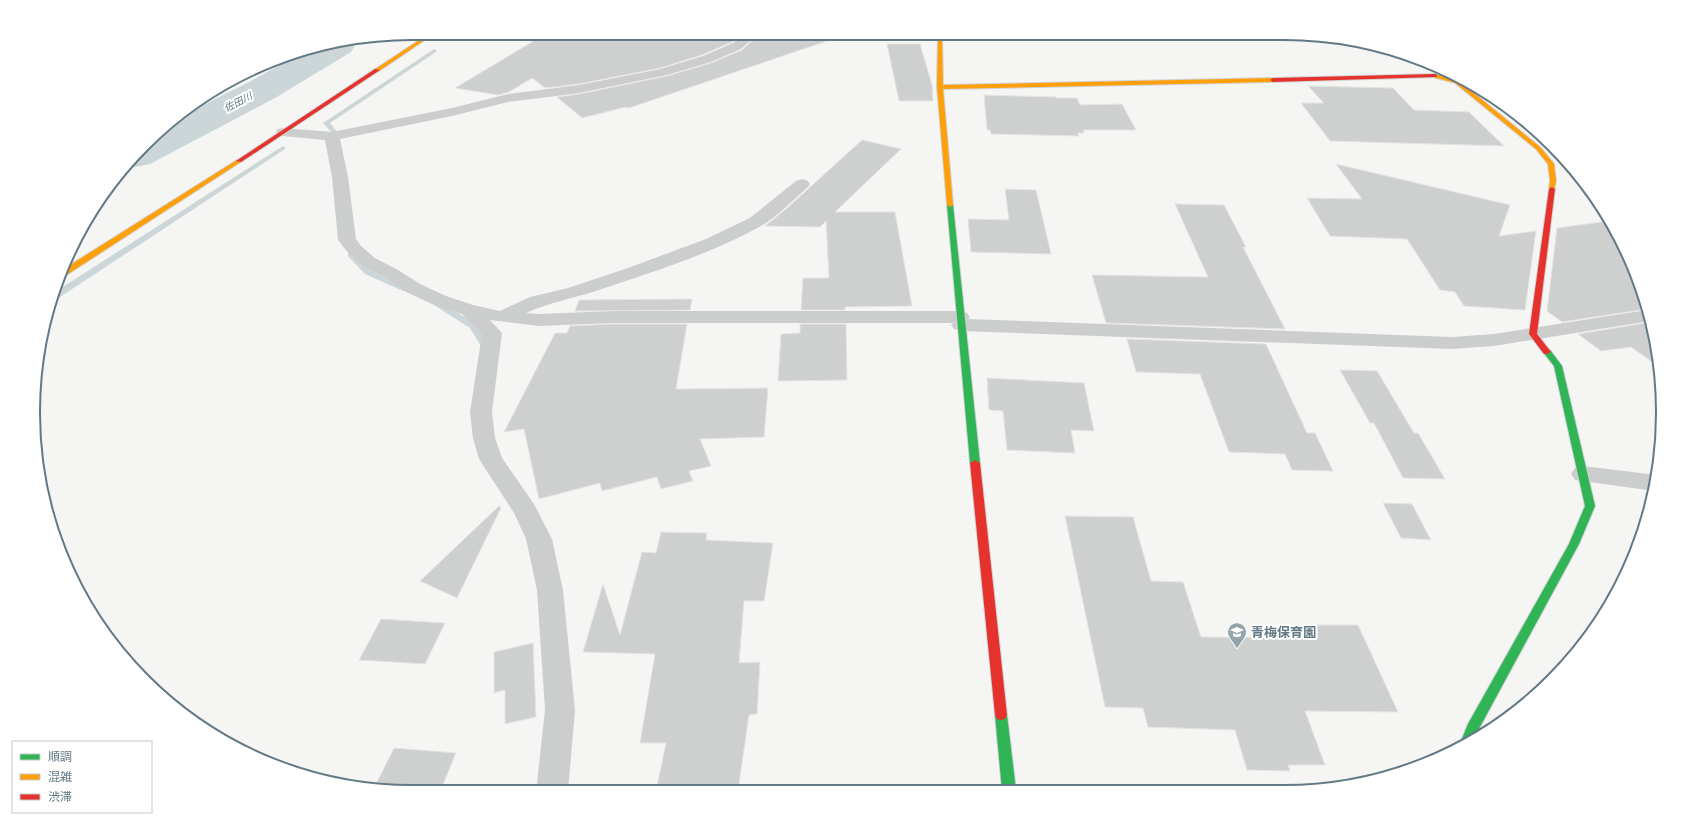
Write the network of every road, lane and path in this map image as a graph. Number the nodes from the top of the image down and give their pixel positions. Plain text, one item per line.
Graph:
1 (422, 40) edge
2 (745, 40) edge
3 (940, 40) edge
4 (1453, 81) edge
5 (1460, 85) edge
6 (940, 87) junction
7 (283, 132) junction
8 (332, 136) junction
9 (802, 184) dead end
10 (68, 270) edge
11 (469, 310) junction
12 (503, 316) junction
13 (1643, 316) edge
14 (961, 321) junction
15 (1533, 334) junction
16 (1582, 474) junction
17 (1649, 482) edge
18 (1469, 735) edge
19 (553, 785) edge
20 (1008, 785) edge

1 - 7 street
2 - 8 street
3 - 6 street
4 - 6 street
5 - 15 street
6 - 14 street
7 - 8 street
7 - 10 street
8 - 11 street
9 - 12 street
11 - 12 street
11 - 19 street
12 - 14 street
13 - 15 street
14 - 15 street
14 - 20 street
15 - 16 street
16 - 17 street
16 - 18 street

